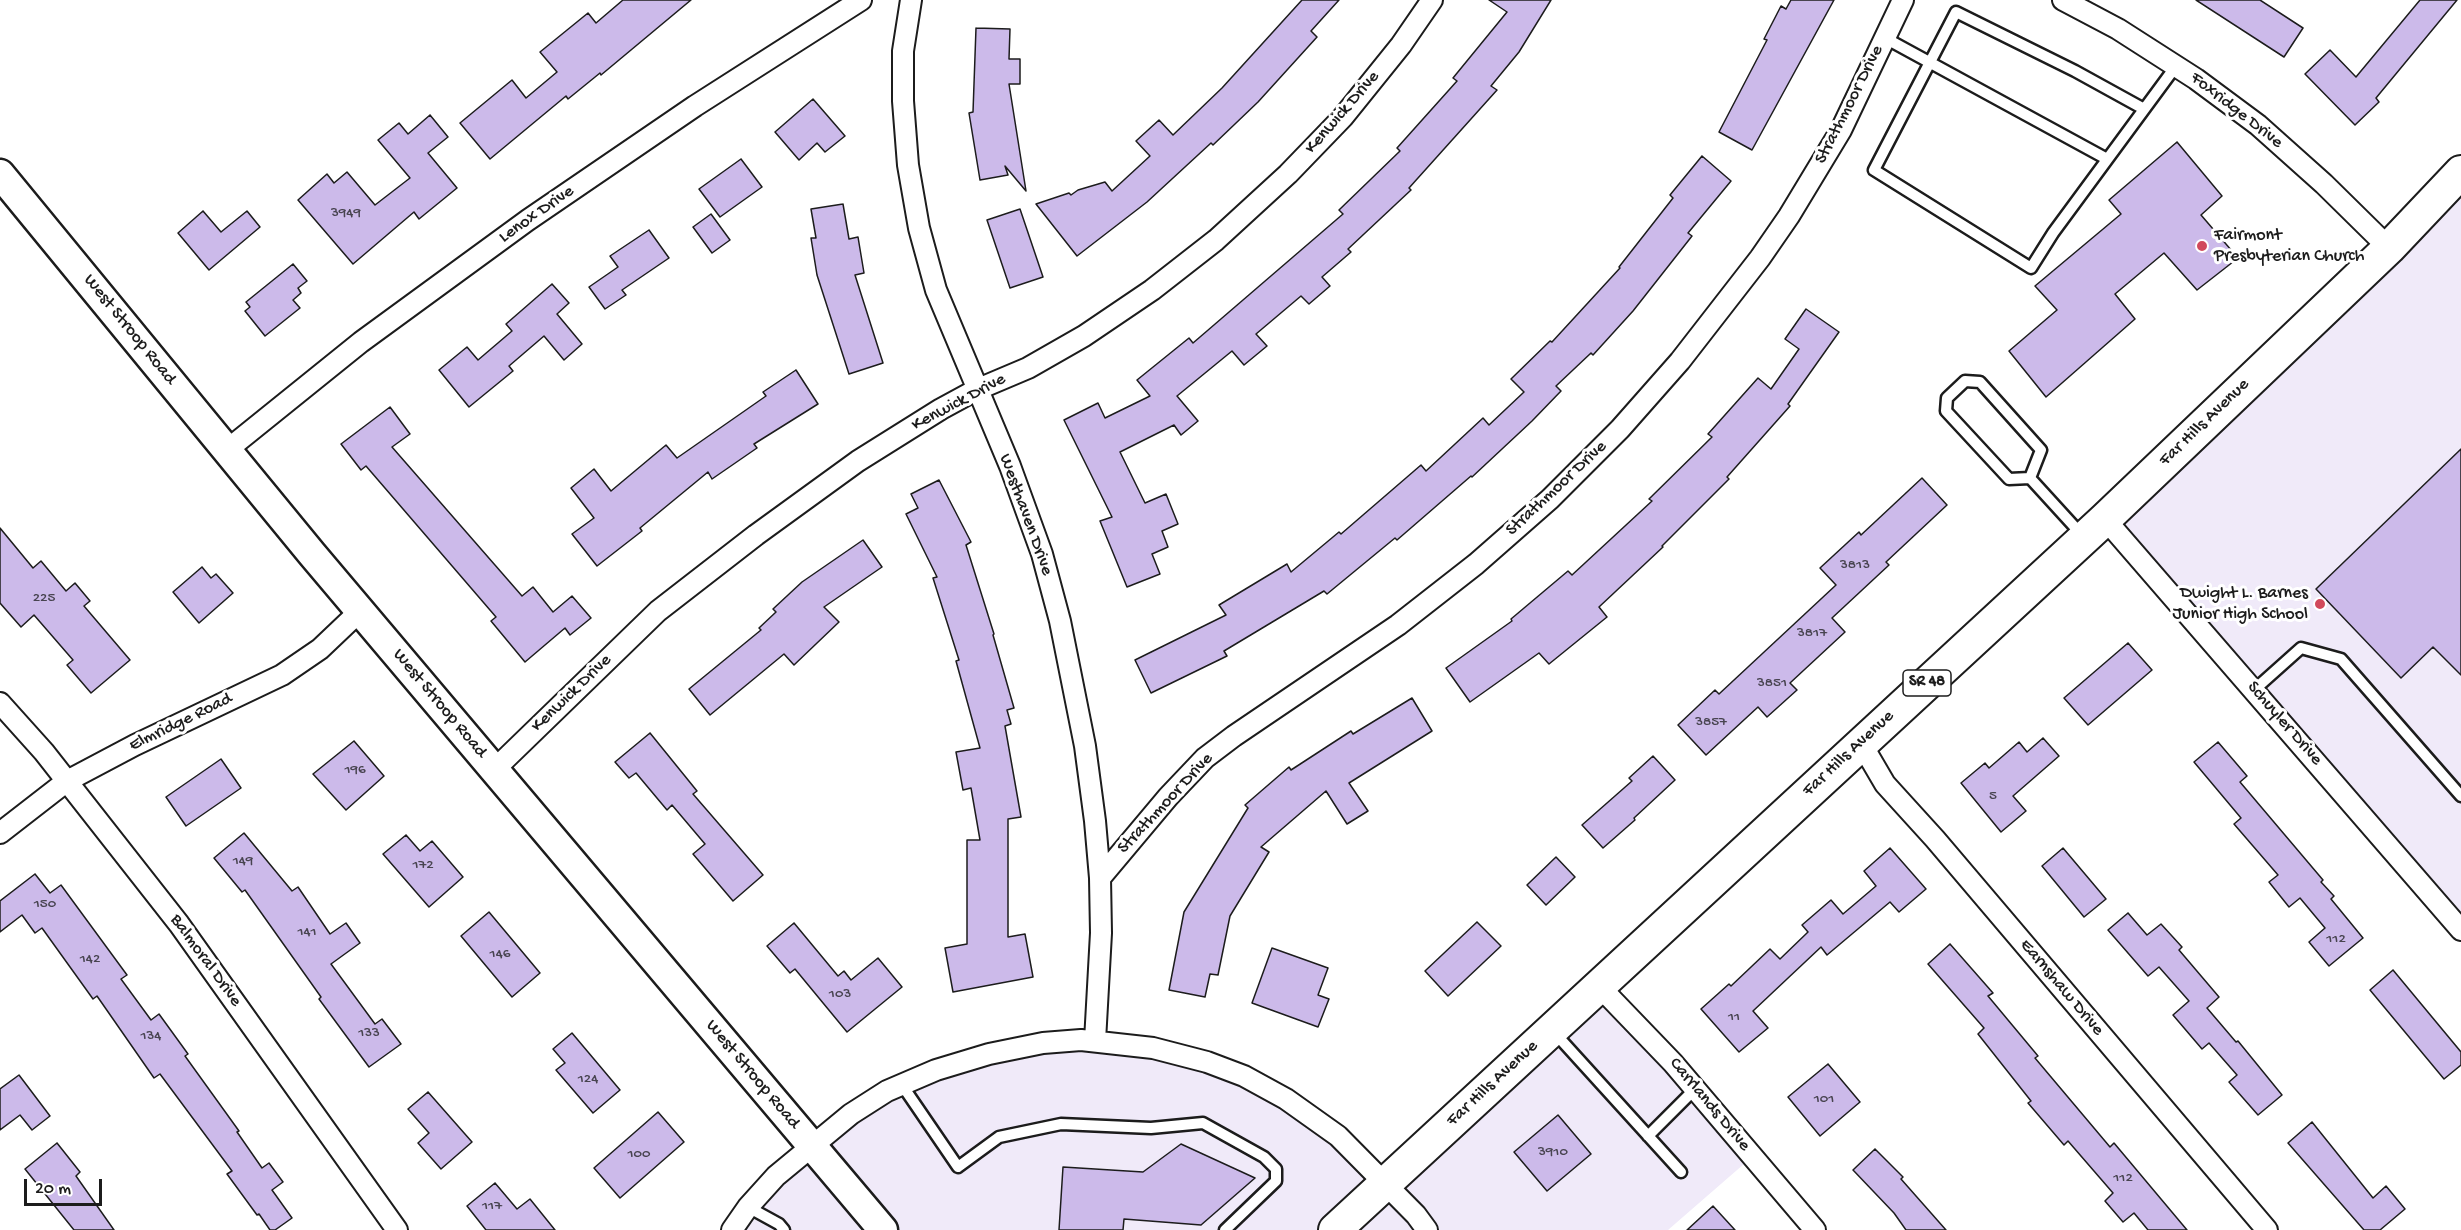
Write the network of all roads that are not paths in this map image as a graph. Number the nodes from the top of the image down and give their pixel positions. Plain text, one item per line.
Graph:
1 (861, 0) edge
2 (911, 0) edge
3 (1432, 0) edge
4 (1903, 0) edge
5 (2063, 0) edge
6 (1885, 38) junction
7 (1929, 63) junction
8 (2175, 66) junction
9 (2144, 109) junction
10 (2107, 159) junction
11 (2461, 172) edge
12 (0, 174) edge
13 (2389, 248) junction
14 (976, 390) junction
15 (227, 450) junction
16 (2030, 478) junction
17 (2095, 528) junction
18 (360, 611) junction
19 (2254, 690) junction
20 (0, 703) edge
21 (1861, 743) junction
22 (495, 769) junction
23 (67, 782) junction
24 (2461, 796) edge
25 (0, 833) edge
26 (1100, 878) junction
27 (2461, 930) edge
28 (1598, 985) junction
29 (1551, 1029) junction
30 (1095, 1041) junction
31 (902, 1084) junction
32 (1695, 1089) junction
33 (1648, 1136) junction
34 (812, 1146) junction
35 (1681, 1172) dead end
36 (1384, 1185) junction
37 (748, 1207) junction
38 (397, 1230) edge
39 (732, 1230) edge
40 (784, 1230) edge
41 (883, 1230) edge
42 (1225, 1230) edge
43 (1335, 1230) edge
44 (1427, 1230) edge
45 (1815, 1230) edge
46 (2267, 1230) edge

1 - 15 street, Lenox Drive
2 - 14 street, Westhaven Drive
3 - 14 street, Kenwick Drive
4 - 6 street, Strathmoor Drive
5 - 8 street, Foxridge Drive
6 - 7 lane
6 - 26 street, Strathmoor Drive
7 - 9 lane
7 - 10 lane
7 - 10 lane
8 - 9 lane
8 - 13 street, Foxridge Drive
9 - 10 lane
11 - 13 main road, Far Hills Avenue / SR 48
12 - 15 main road, West Stroop Road
13 - 17 main road, Far Hills Avenue / SR 48
14 - 22 street, Kenwick Drive
14 - 26 street, Westhaven Drive
15 - 18 main road, West Stroop Road
16 - 16 lane
16 - 17 lane
17 - 19 street, Schuyler Drive
17 - 21 main road, Far Hills Avenue / SR 48
18 - 22 main road, West Stroop Road
18 - 23 street, Elmridge Road
19 - 24 lane
19 - 27 street, Schuyler Drive
20 - 23 street, Balmoral Drive
21 - 28 main road, Far Hills Avenue / SR 48
21 - 46 street, Earnshaw Drive
22 - 34 main road, West Stroop Road
23 - 25 street, Elmridge Road
23 - 38 street, Balmoral Drive
26 - 30 street, Westhaven Drive
28 - 29 main road, Far Hills Avenue / SR 48
28 - 32 street, Carrlands Drive
29 - 33 lane
29 - 36 main road, Far Hills Avenue / SR 48
30 - 31 street
30 - 36 street
31 - 34 street
31 - 42 lane
32 - 33 lane
32 - 45 street, Carrlands Drive
33 - 35 lane
34 - 37 street
34 - 41 main road, West Stroop Road
36 - 43 main road, Far Hills Avenue / SR 48
36 - 44 street
37 - 39 street
37 - 40 lane

